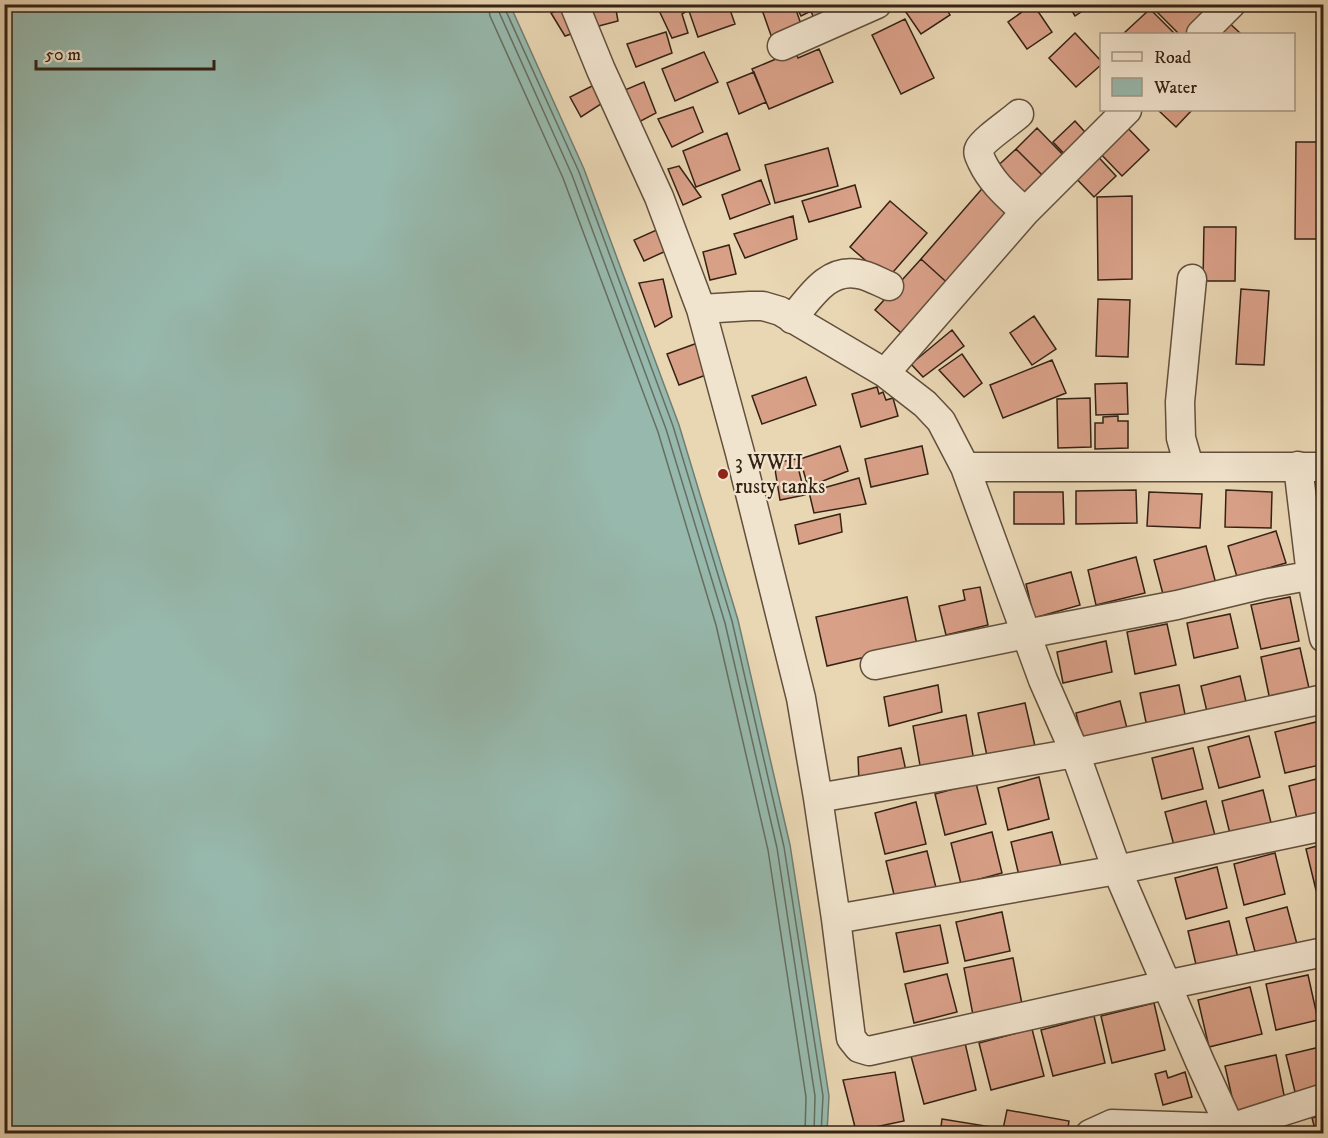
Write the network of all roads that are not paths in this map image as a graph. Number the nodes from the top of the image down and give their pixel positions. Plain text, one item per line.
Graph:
1 (574, 4) edge
2 (877, 4) edge
3 (1231, 4) edge
4 (1202, 33) edge
5 (782, 46) dead end
6 (1126, 111) edge
7 (1019, 114) dead end
8 (1025, 212) junction
9 (1192, 279) dead end
10 (889, 286) dead end
11 (701, 309) junction
12 (792, 319) junction
13 (885, 373) junction
14 (1189, 466) junction
15 (965, 467) junction
16 (1311, 467) edge
17 (1317, 574) edge
18 (1026, 634) junction
19 (1323, 638) edge
20 (875, 665) dead end
21 (1323, 699) edge
22 (1075, 753) junction
23 (818, 798) junction
24 (1323, 826) edge
25 (1117, 870) junction
26 (836, 919) junction
27 (1323, 952) edge
28 (1166, 985) junction
29 (1323, 1098) edge
30 (1232, 1131) edge
31 (1090, 1134) edge

1 - 11 street
2 - 5 street
3 - 4 street
6 - 8 street
7 - 8 street
8 - 13 street
9 - 14 street
10 - 12 street
11 - 12 street
11 - 23 street
12 - 13 street
13 - 15 street
14 - 15 street
14 - 16 street
15 - 18 street
16 - 17 street
17 - 18 street
17 - 19 street
18 - 20 street
18 - 22 street
21 - 22 street
22 - 23 street
22 - 25 street
23 - 26 street
24 - 25 street
25 - 26 street
25 - 28 street
26 - 28 street
27 - 28 street
28 - 30 street
29 - 30 street
30 - 31 street

